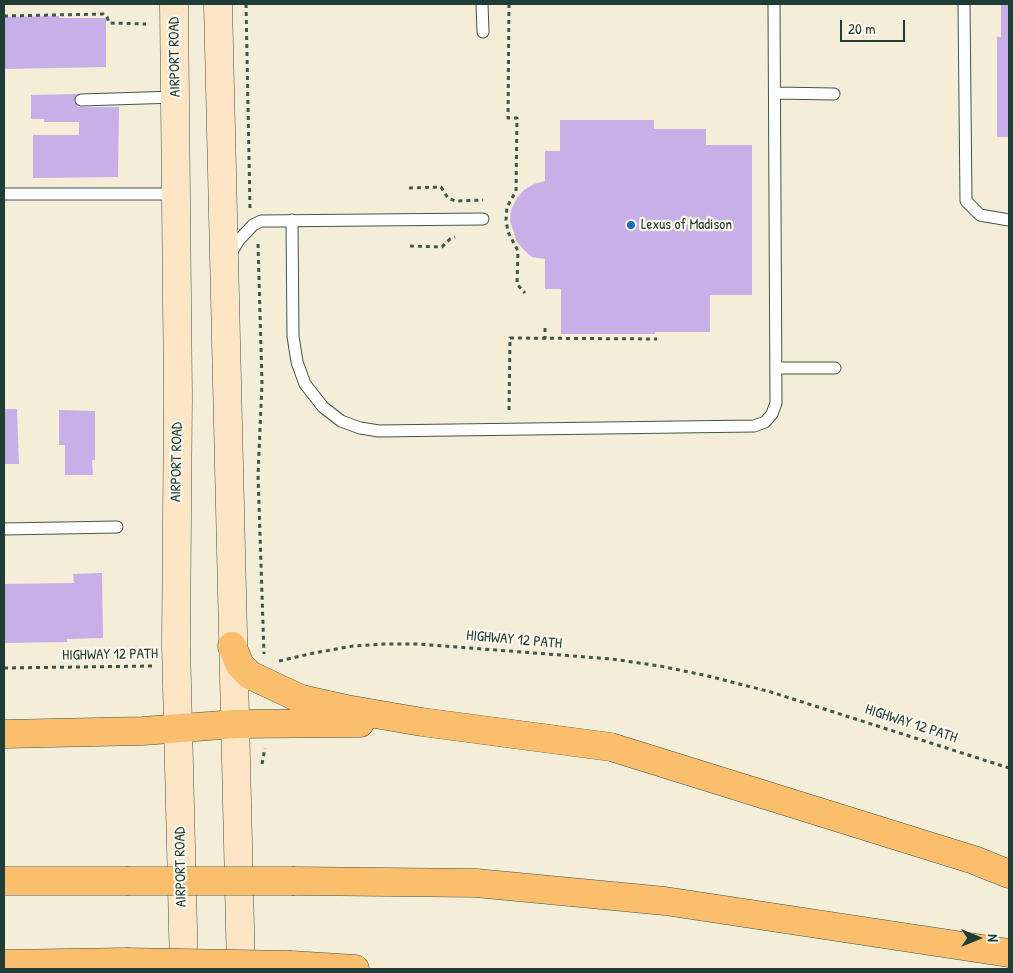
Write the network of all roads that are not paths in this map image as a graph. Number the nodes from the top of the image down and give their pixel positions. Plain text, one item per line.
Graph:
1 (174, 4) edge
2 (218, 4) edge
3 (482, 4) edge
4 (774, 4) edge
5 (964, 4) edge
6 (483, 32) dead end
7 (775, 94) junction
8 (834, 94) dead end
9 (175, 97) junction
10 (81, 100) dead end
11 (4, 194) edge
12 (176, 194) junction
13 (483, 219) dead end
14 (292, 220) junction
15 (1009, 220) edge
16 (223, 268) junction
17 (776, 368) junction
18 (835, 368) dead end
19 (117, 527) dead end
20 (4, 529) edge
21 (232, 646) junction
22 (422, 722) junction
23 (236, 724) junction
24 (178, 729) junction
25 (4, 734) edge
26 (1009, 874) edge
27 (4, 881) edge
28 (1009, 953) edge
29 (4, 964) edge
30 (184, 969) edge
31 (241, 969) edge
32 (355, 969) edge

1 - 9 street, AIRPORT ROAD
2 - 16 street
3 - 6 lane
4 - 7 lane
5 - 15 lane
7 - 8 lane
7 - 17 lane
9 - 10 lane
9 - 12 street, AIRPORT ROAD
11 - 12 lane
12 - 24 street, AIRPORT ROAD
13 - 14 lane
14 - 16 lane
14 - 17 lane
16 - 21 street
17 - 18 lane
19 - 20 lane
21 - 22 highway
21 - 23 street
22 - 23 highway
22 - 26 highway
23 - 24 highway
23 - 31 street
24 - 25 highway
24 - 30 street, AIRPORT ROAD
27 - 28 highway, bridge
29 - 32 highway, bridge

